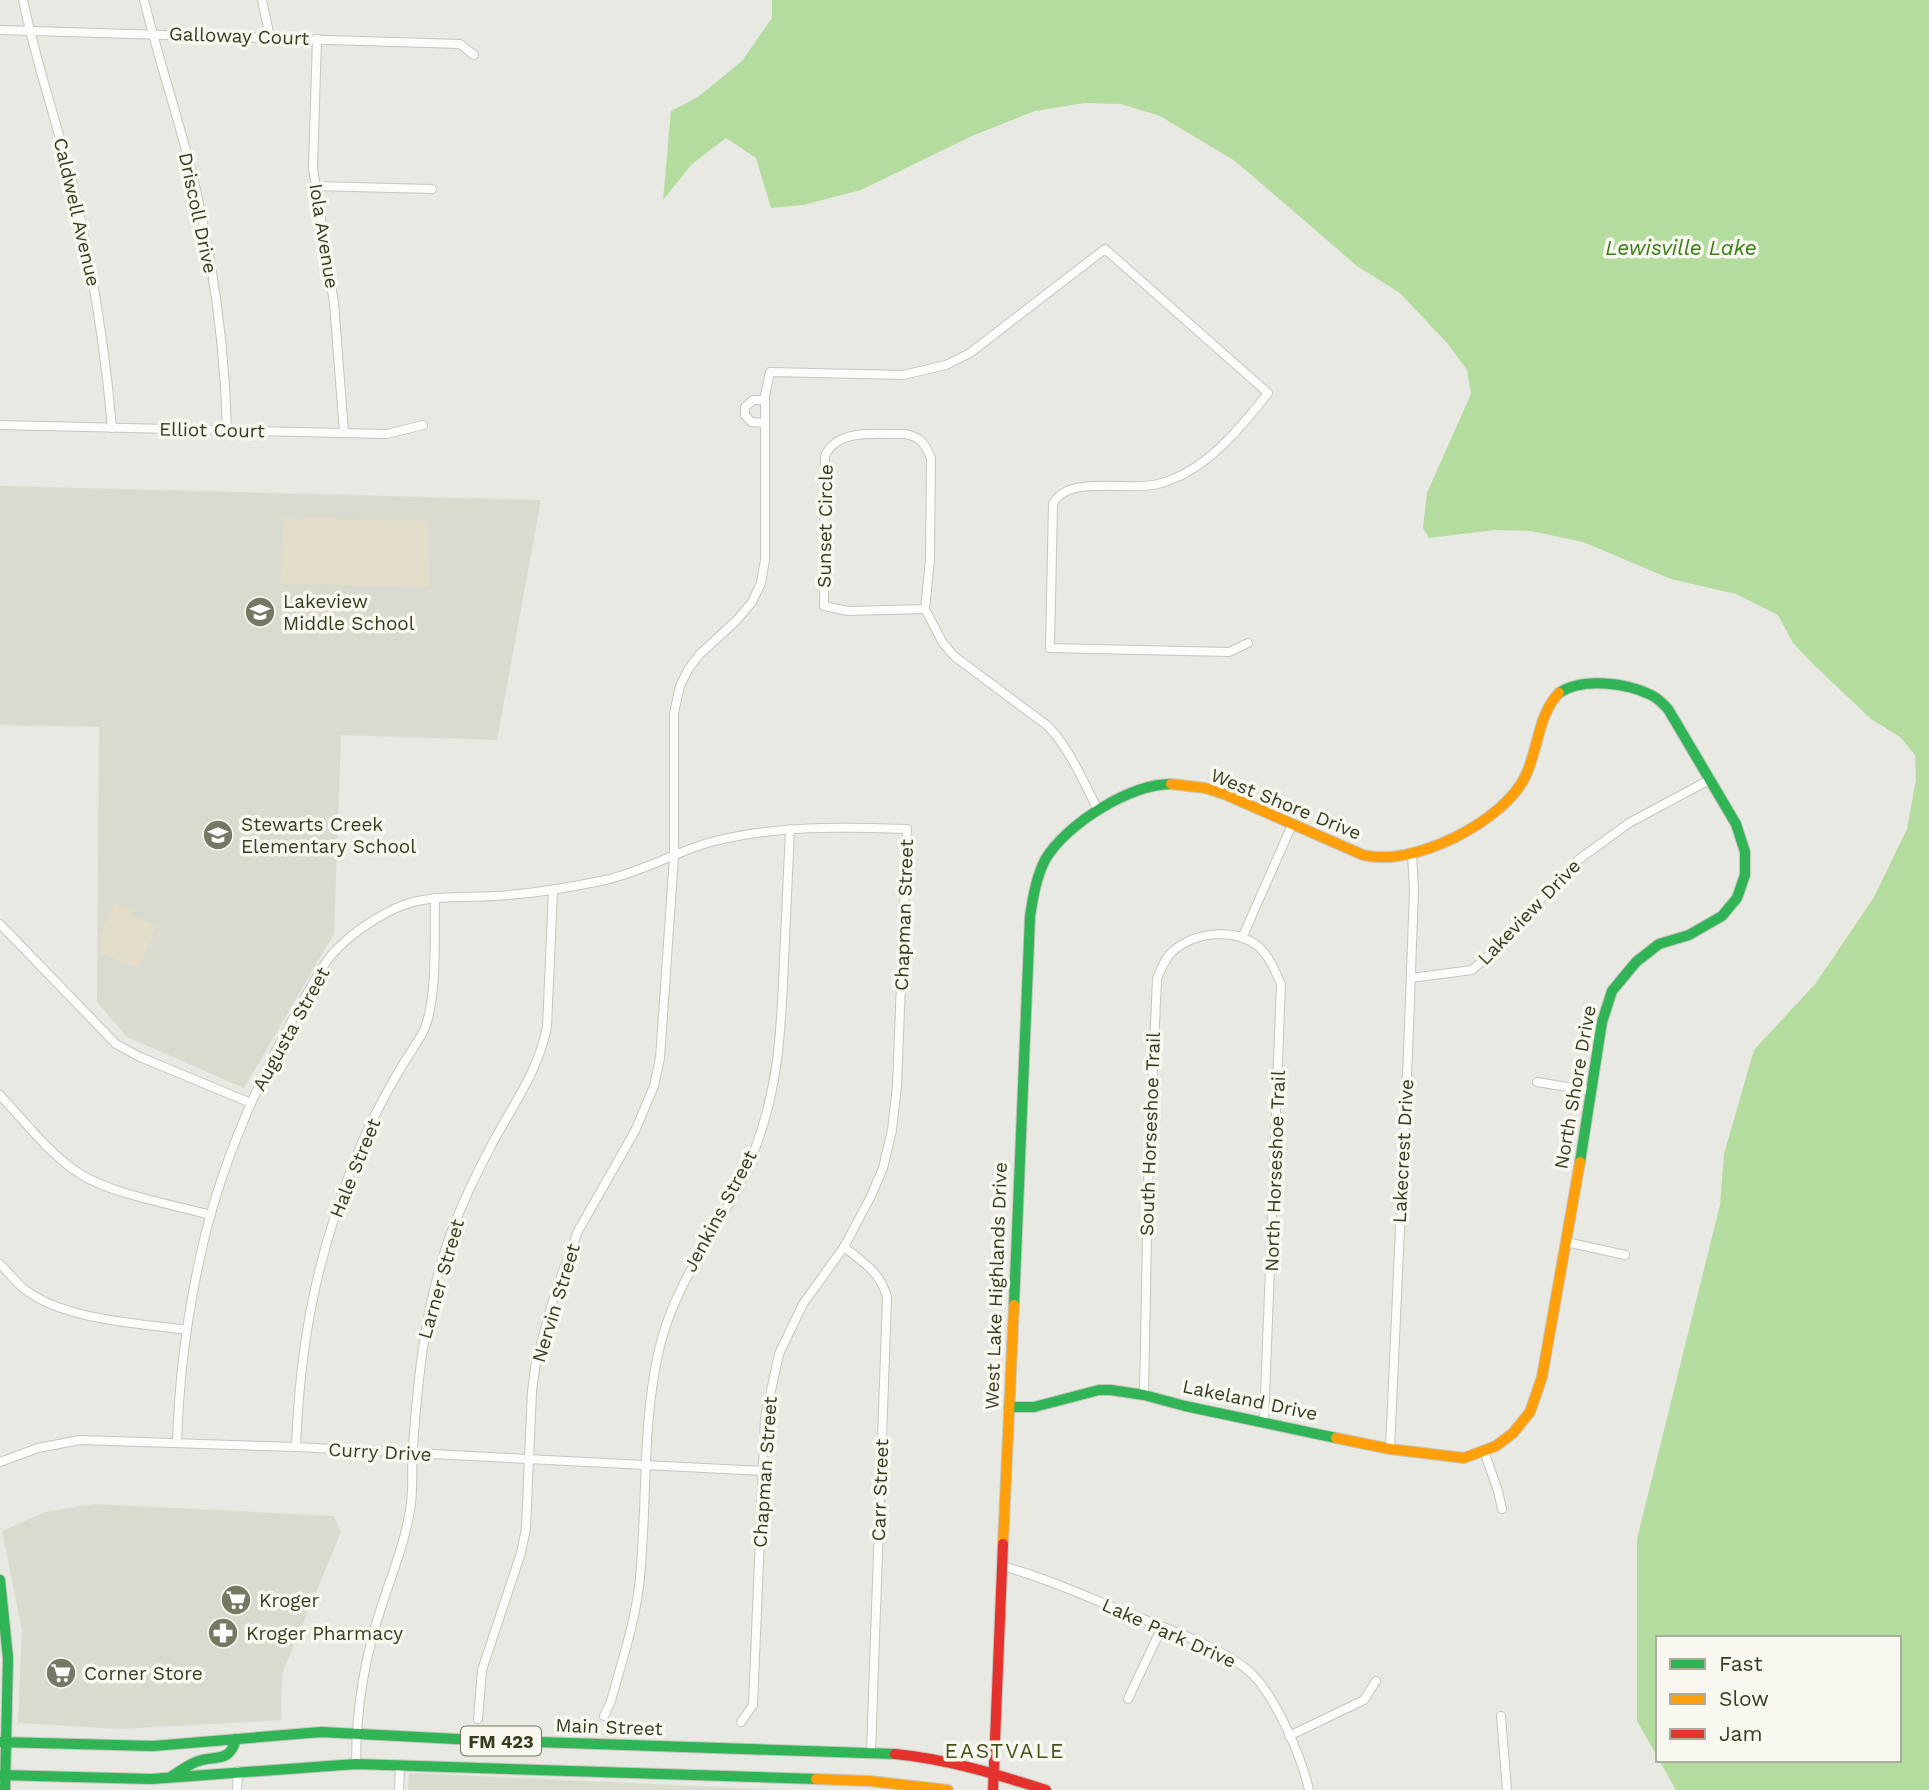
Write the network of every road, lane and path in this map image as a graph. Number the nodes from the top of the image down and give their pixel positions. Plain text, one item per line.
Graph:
1 (23, 0) edge
2 (144, 0) edge
3 (262, 0) edge
4 (0, 30) edge
5 (30, 31) junction
6 (152, 34) junction
7 (270, 37) junction
8 (317, 39) junction
9 (474, 55) dead end
10 (315, 186) junction
11 (432, 189) dead end
12 (765, 400) junction
13 (765, 423) junction
14 (0, 425) edge
15 (423, 425) dead end
16 (112, 428) junction
17 (227, 430) junction
18 (344, 432) junction
19 (925, 609) junction
20 (1248, 643) dead end
21 (1711, 779) junction
22 (1098, 810) junction
23 (1292, 825) junction
24 (790, 829) junction
25 (907, 829) joint
26 (1412, 853) junction
27 (674, 857) junction
28 (553, 891) junction
29 (435, 898) junction
30 (0, 924) edge
31 (1242, 938) junction
32 (1411, 978) junction
33 (1536, 1082) dead end
34 (1592, 1091) junction
35 (0, 1096) edge
36 (251, 1103) junction
37 (211, 1215) junction
38 (1566, 1242) junction
39 (844, 1247) junction
40 (1625, 1255) dead end
41 (0, 1264) edge
42 (187, 1329) junction
43 (1144, 1395) junction
44 (1009, 1406) junction
45 (1264, 1422) junction
46 (177, 1443) junction
47 (296, 1447) junction
48 (1390, 1449) junction
49 (1484, 1451) junction
50 (412, 1453) junction
51 (528, 1460) junction
52 (0, 1462) edge
53 (646, 1466) junction
54 (763, 1471) junction
55 (1502, 1509) dead end
56 (1002, 1566) junction
57 (0, 1580) edge
58 (1162, 1627) junction
59 (1376, 1681) dead end
60 (1128, 1699) dead end
61 (604, 1716) dead end
62 (1501, 1716) dead end
63 (478, 1719) dead end
64 (741, 1722) dead end
65 (356, 1733) junction
66 (1289, 1736) junction
67 (236, 1739) junction
68 (4, 1742) edge
69 (871, 1752) junction
70 (356, 1763) junction
71 (400, 1765) junction
72 (238, 1771) junction
73 (994, 1773) junction
74 (3, 1775) edge
75 (169, 1778) junction
76 (5, 1790) edge
77 (237, 1790) edge
78 (399, 1790) edge
79 (948, 1790) edge
80 (993, 1790) edge
81 (1046, 1790) edge
82 (1309, 1790) edge
83 (1507, 1790) edge

1 - 5 street, Caldwell Avenue
2 - 6 street, Driscoll Drive
3 - 7 street
4 - 5 street, Galloway Court
5 - 6 street, Galloway Court
5 - 16 street, Caldwell Avenue
6 - 7 street, Galloway Court
6 - 17 street, Driscoll Drive
7 - 8 street, Galloway Court
8 - 9 street, Galloway Court
8 - 10 street, Iola Avenue
10 - 11 street
10 - 18 street, Iola Avenue
12 - 13 street, Nervin Street
12 - 13 street
12 - 20 street
13 - 27 street, Nervin Street
14 - 16 street, Elliot Court
15 - 18 street, Elliot Court
16 - 17 street, Elliot Court
17 - 18 street, Elliot Court
19 - 19 street, Sunset Circle
19 - 22 street
21 - 26 street, West Shore Drive
21 - 32 street, Lakeview Drive
21 - 34 street, North Shore Drive
22 - 23 street, West Shore Drive
22 - 44 street, West Lake Highlands Drive
23 - 26 street, West Shore Drive
23 - 31 street
24 - 25 street, Augusta Street
24 - 27 street, Augusta Street
24 - 53 street, Jenkins Street
25 - 39 street, Chapman Street
26 - 32 street, Lakecrest Drive
27 - 28 street, Augusta Street
27 - 51 street, Nervin Street
28 - 29 street, Augusta Street
28 - 50 street, Larner Street
29 - 36 street, Augusta Street
29 - 47 street, Hale Street
30 - 36 street
31 - 43 street, South Horseshoe Trail
31 - 45 street, North Horseshoe Trail
32 - 48 street, Lakecrest Drive
33 - 34 street
34 - 38 street, North Shore Drive
35 - 37 street
36 - 37 street, Augusta Street
37 - 42 street, Augusta Street
38 - 40 street
38 - 49 street, North Shore Drive
39 - 54 street, Chapman Street
39 - 69 street, Carr Street
41 - 42 street
42 - 46 street, Augusta Street
43 - 44 street, Lakeland Drive
43 - 45 street, Lakeland Drive
44 - 56 street, West Lake Highlands Drive
45 - 48 street, Lakeland Drive
46 - 47 street, Curry Drive
46 - 52 street, Curry Drive
47 - 50 street, Curry Drive
48 - 49 street, Lakeland Drive
49 - 55 street
50 - 51 street, Curry Drive
50 - 65 street, Larner Street
51 - 53 street, Curry Drive
51 - 63 street, Nervin Street
53 - 54 street, Curry Drive
53 - 61 street, Jenkins Street
54 - 64 street, Chapman Street
56 - 58 street, Lake Park Drive
56 - 73 street, West Lake Highlands Drive
57 - 68 street
58 - 60 street
58 - 66 street, Lake Park Drive
59 - 66 street
62 - 83 street
65 - 67 street, Main Street / FM 423
65 - 69 street, Main Street / FM 423
65 - 70 street, Larner Street
66 - 82 street, Lake Park Drive
67 - 68 street, Main Street / FM 423
67 - 75 street
68 - 74 street
69 - 73 street, Main Street / FM 423
70 - 71 street, FM 423
70 - 72 street, FM 423
71 - 78 street
71 - 79 street, FM 423
72 - 75 street, FM 423
72 - 77 street
73 - 80 street, West Lake Highlands Drive
73 - 81 street, Main Street / FM 423
74 - 75 street, FM 423
74 - 76 street

